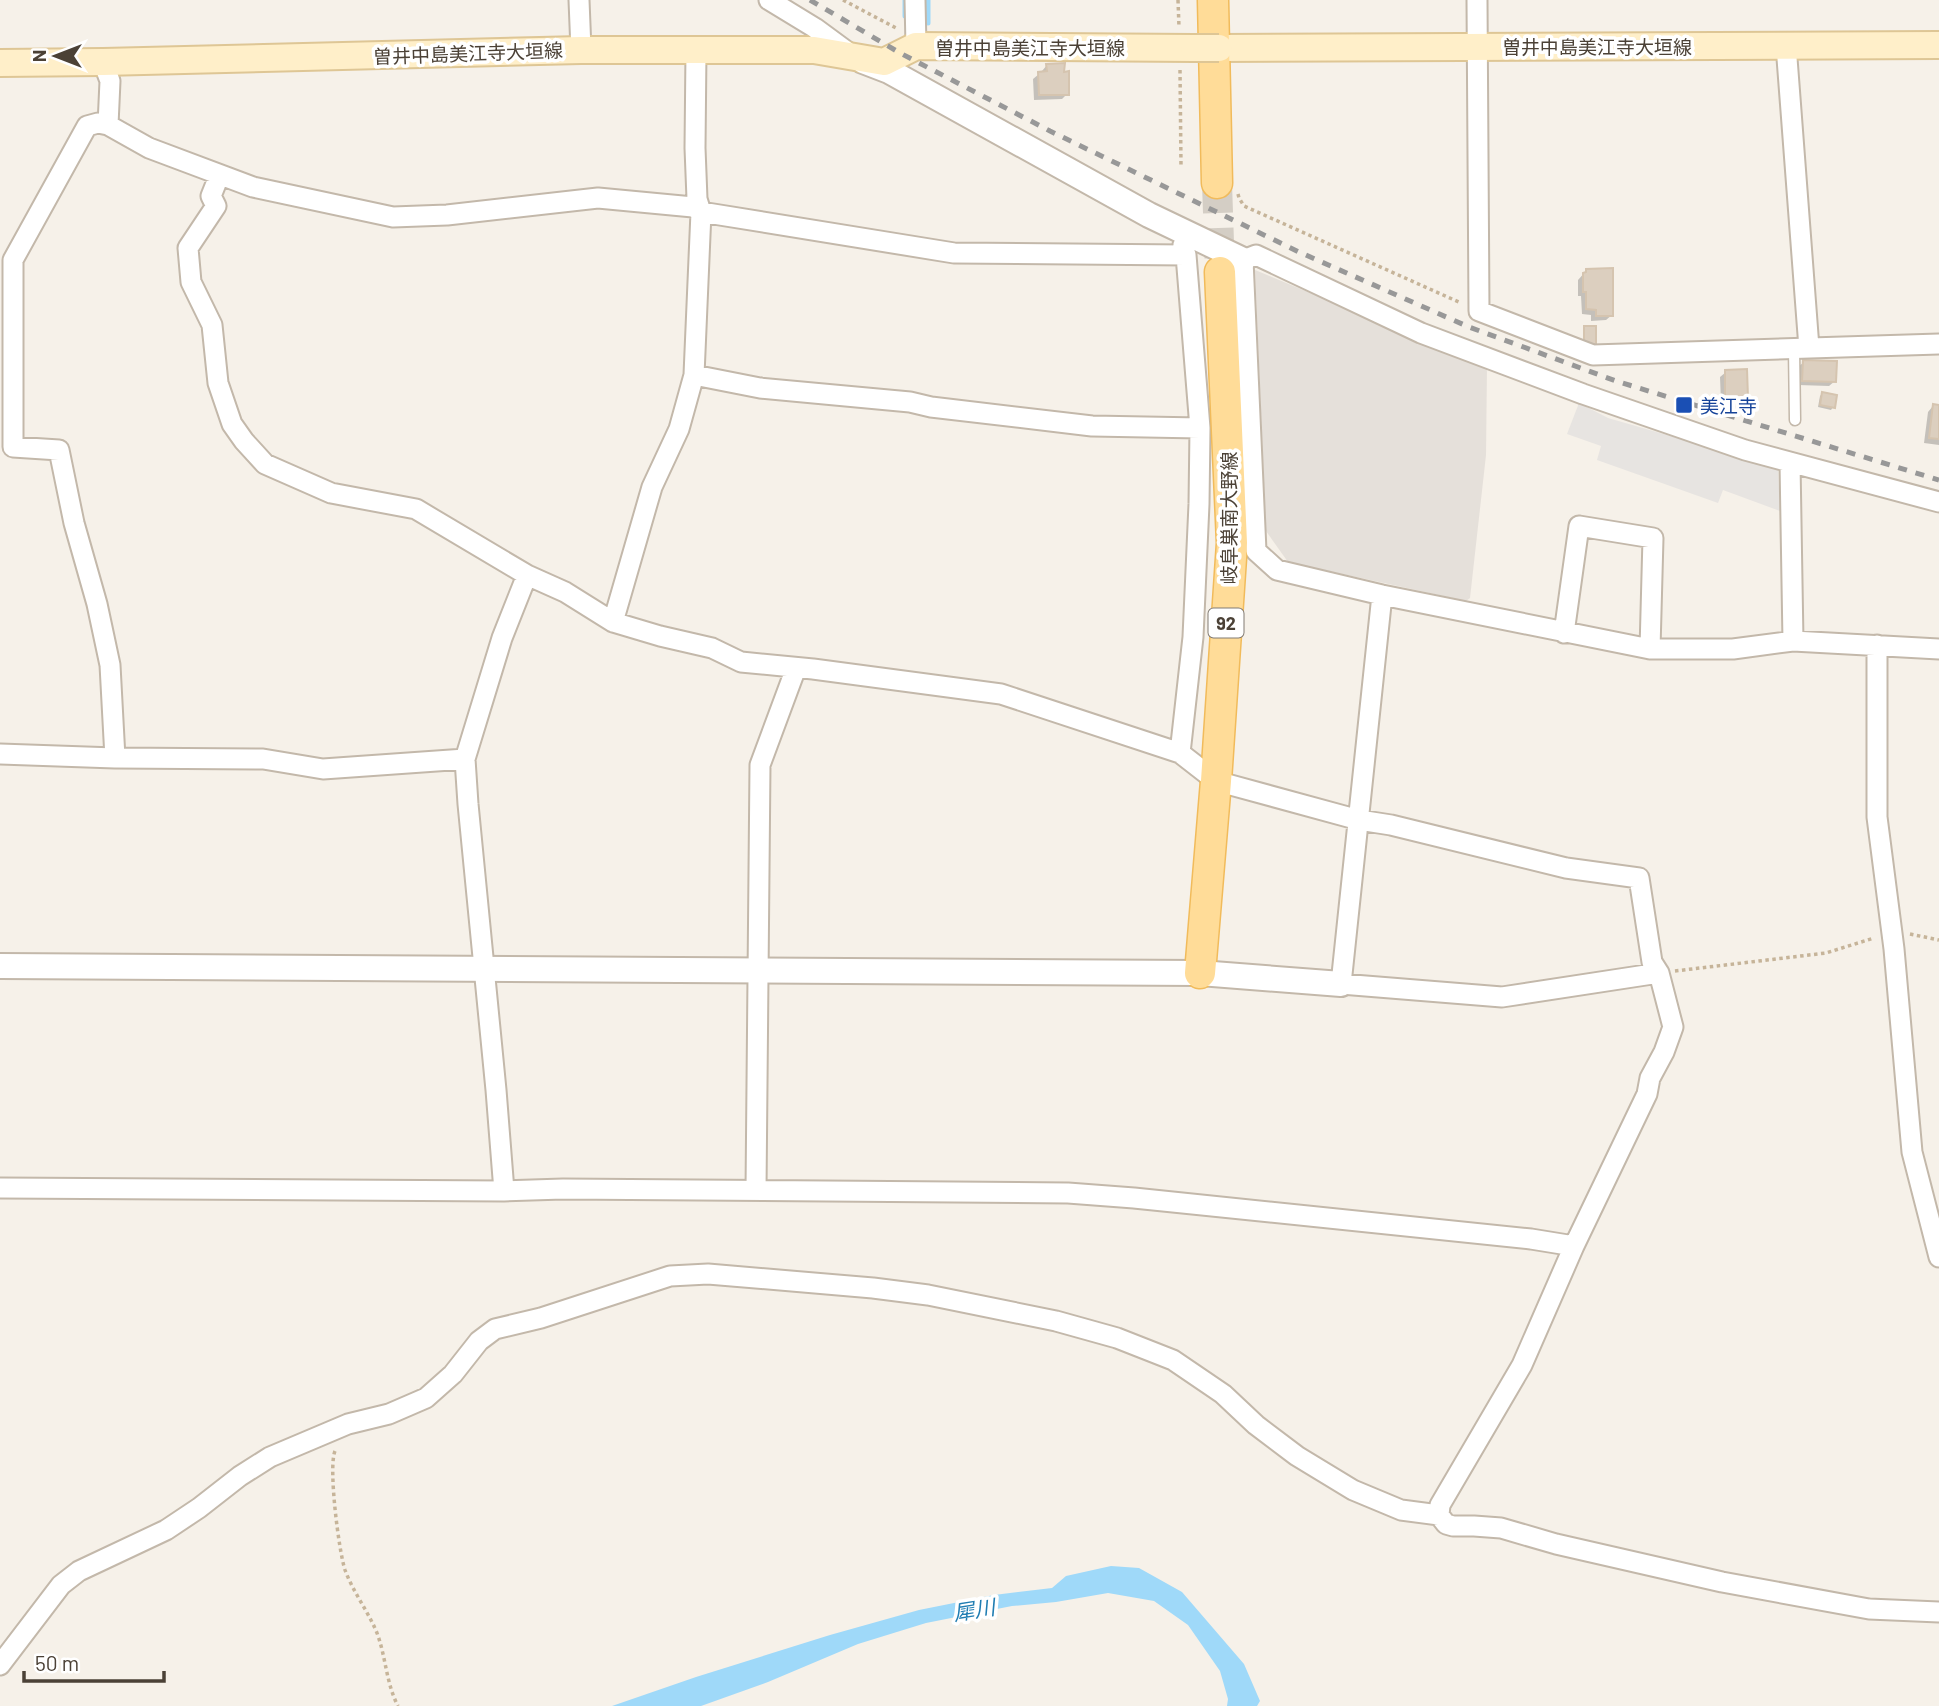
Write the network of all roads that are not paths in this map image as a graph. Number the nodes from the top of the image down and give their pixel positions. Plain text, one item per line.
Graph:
1 (579, 0) edge
2 (769, 0) edge
3 (915, 0) edge
4 (1213, 0) edge
5 (1477, 0) edge
6 (915, 39) junction
7 (1939, 44) edge
8 (1786, 45) junction
9 (1477, 46) junction
10 (581, 50) junction
11 (696, 51) junction
12 (856, 58) junction
13 (103, 62) junction
14 (0, 63) edge
15 (108, 125) junction
16 (219, 176) junction
17 (1228, 184) tunnel mouth
18 (701, 212) junction
19 (1178, 231) junction
20 (1186, 255) junction
21 (1232, 266) junction
22 (1939, 344) edge
23 (1802, 348) junction
24 (694, 375) junction
25 (1795, 421) dead end
26 (1199, 428) junction
27 (1790, 463) junction
28 (1939, 502) edge
29 (527, 575) junction
30 (1382, 595) junction
31 (613, 622) junction
32 (1564, 633) junction
33 (1793, 641) junction
34 (1877, 645) junction
35 (1650, 649) junction
36 (1939, 649) edge
37 (796, 668) junction
38 (1180, 753) junction
39 (0, 754) edge
40 (115, 758) junction
41 (465, 759) junction
42 (1216, 781) junction
43 (1359, 820) junction
44 (0, 966) edge
45 (483, 969) junction
46 (759, 971) junction
47 (1200, 973) junction
48 (1659, 973) junction
49 (1341, 984) junction
50 (0, 1188) edge
51 (756, 1190) junction
52 (503, 1191) junction
53 (1574, 1247) junction
54 (1939, 1257) edge
55 (1438, 1515) junction
56 (1939, 1612) edge
57 (0, 1665) edge

1 - 10 street
2 - 12 street
3 - 6 street
4 - 17 main road
5 - 9 street
6 - 9 main road, 曽井中島美江寺大垣線
6 - 12 main road, 曽井中島美江寺大垣線
7 - 8 main road, 曽井中島美江寺大垣線
8 - 9 main road, 曽井中島美江寺大垣線
8 - 23 street
9 - 23 street
10 - 11 main road, 曽井中島美江寺大垣線
10 - 13 main road, 曽井中島美江寺大垣線
11 - 12 main road, 曽井中島美江寺大垣線
11 - 18 street
12 - 19 street
13 - 14 main road, 曽井中島美江寺大垣線
13 - 15 street
15 - 16 street
15 - 40 street
16 - 18 street
16 - 29 street
18 - 20 street
18 - 24 street
19 - 20 street
19 - 21 street
20 - 26 street
21 - 27 street
21 - 30 street
21 - 42 main road, 岐阜巣南大野線 / 92
22 - 23 street
23 - 25 lane
24 - 26 street
24 - 31 street
26 - 38 street
27 - 28 street
27 - 33 street
29 - 31 street
29 - 41 street
30 - 32 street
30 - 43 street
31 - 37 street
32 - 35 street
32 - 35 street
33 - 34 street
33 - 35 street
34 - 36 street
34 - 54 street
37 - 38 street
37 - 46 street
38 - 42 street
39 - 40 street
40 - 41 street
41 - 45 street
42 - 43 street
42 - 47 main road, 岐阜巣南大野線 / 92
43 - 48 street
43 - 49 street
44 - 45 street
45 - 46 street
45 - 52 street
46 - 47 street
46 - 51 street
47 - 49 street
48 - 49 street
48 - 53 street
50 - 52 street
51 - 52 street
51 - 53 street
53 - 55 street
55 - 56 street
55 - 57 street

